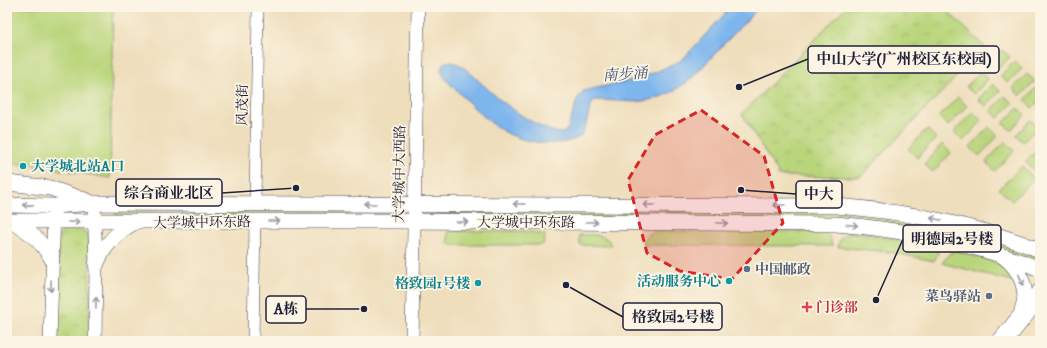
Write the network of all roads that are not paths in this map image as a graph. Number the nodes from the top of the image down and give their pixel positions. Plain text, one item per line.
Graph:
1 (258, 7) edge
2 (418, 7) edge
3 (427, 7) edge
4 (8, 183) edge
5 (94, 203) junction
6 (7, 204) edge
7 (255, 204) junction
8 (419, 204) junction
9 (54, 206) junction
10 (9, 221) edge
11 (255, 221) junction
12 (418, 221) junction
13 (54, 222) junction
14 (95, 222) junction
15 (137, 222) junction
16 (1040, 250) edge
17 (1004, 256) junction
18 (52, 259) junction
19 (96, 265) junction
20 (1040, 269) edge
21 (1040, 288) edge
22 (1040, 301) edge
23 (1022, 310) junction
24 (50, 341) edge
25 (95, 341) edge
26 (253, 341) edge
27 (412, 341) edge
28 (421, 341) edge
29 (997, 341) edge
30 (1008, 341) edge

1 - 7 street, 风茂街
2 - 8 main road, 大学城中大西路
3 - 8 main road, 大学城中大西路
4 - 5 main road
5 - 7 main road, 大学城中环东路
5 - 9 main road, 大学城中环东路
5 - 14 main road
9 -> 6 main road, 大学城中环东路
8 -> 7 main road, 大学城中环东路
8 - 12 main road, 大学城中大西路
16 -> 8 main road, 大学城中环东路
9 - 13 main road
10 - 13 main road, 大学城中环东路
10 - 18 main road
11 -> 12 main road, 大学城中环东路
11 - 15 main road, 大学城中环东路
11 - 26 street
12 -> 17 main road, 大学城中环东路
12 - 27 main road, 大学城中大西路
12 - 28 main road, 大学城中大西路
13 -> 14 main road, 大学城中环东路
13 - 18 main road
14 - 15 main road, 大学城中环东路
14 - 19 main road
15 - 19 main road
17 - 20 main road, 大学城中环东路
17 -> 23 main road
18 -> 24 main road
25 -> 19 main road
21 - 23 street
22 - 30 street
23 - 29 street

